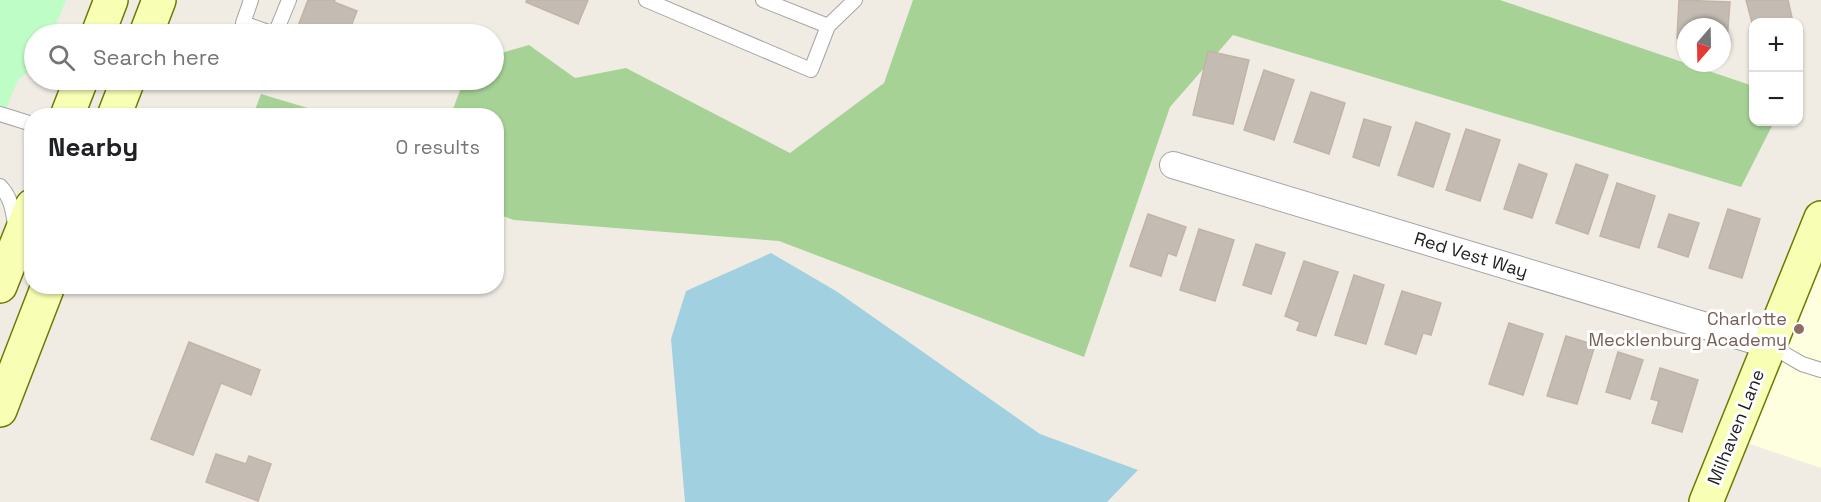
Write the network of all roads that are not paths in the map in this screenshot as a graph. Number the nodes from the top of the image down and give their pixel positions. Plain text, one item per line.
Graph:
1 (111, 0) edge
2 (159, 0) edge
3 (251, 0) edge
4 (289, 0) edge
5 (646, 0) edge
6 (764, 0) edge
7 (855, 0) edge
8 (780, 3) edge
9 (102, 24) edge
10 (150, 24) edge
11 (246, 24) edge
12 (278, 24) edge
13 (828, 26) junction
14 (77, 90) edge
15 (124, 90) edge
16 (70, 108) edge
17 (117, 108) edge
18 (0, 114) edge
19 (24, 122) edge
20 (1173, 165) dead end
21 (0, 186) edge
22 (1821, 218) edge
23 (24, 226) edge
24 (18, 241) junction
25 (0, 286) edge
26 (45, 294) edge
27 (1769, 345) junction
28 (1821, 370) edge
29 (0, 410) edge
30 (1706, 502) edge

1 - 9 main road
2 - 10 main road
3 - 11 lane
4 - 12 lane
5 - 13 lane
6 - 8 lane
7 - 13 lane
8 - 13 lane
14 - 16 main road
15 - 17 main road
18 - 19 lane
20 - 27 street, Red Vest Way
21 - 24 lane
22 - 27 main road, Milhaven Lane
23 - 24 main road
24 - 25 main road
26 - 29 main road
27 - 28 lane
27 - 30 main road, Milhaven Lane

